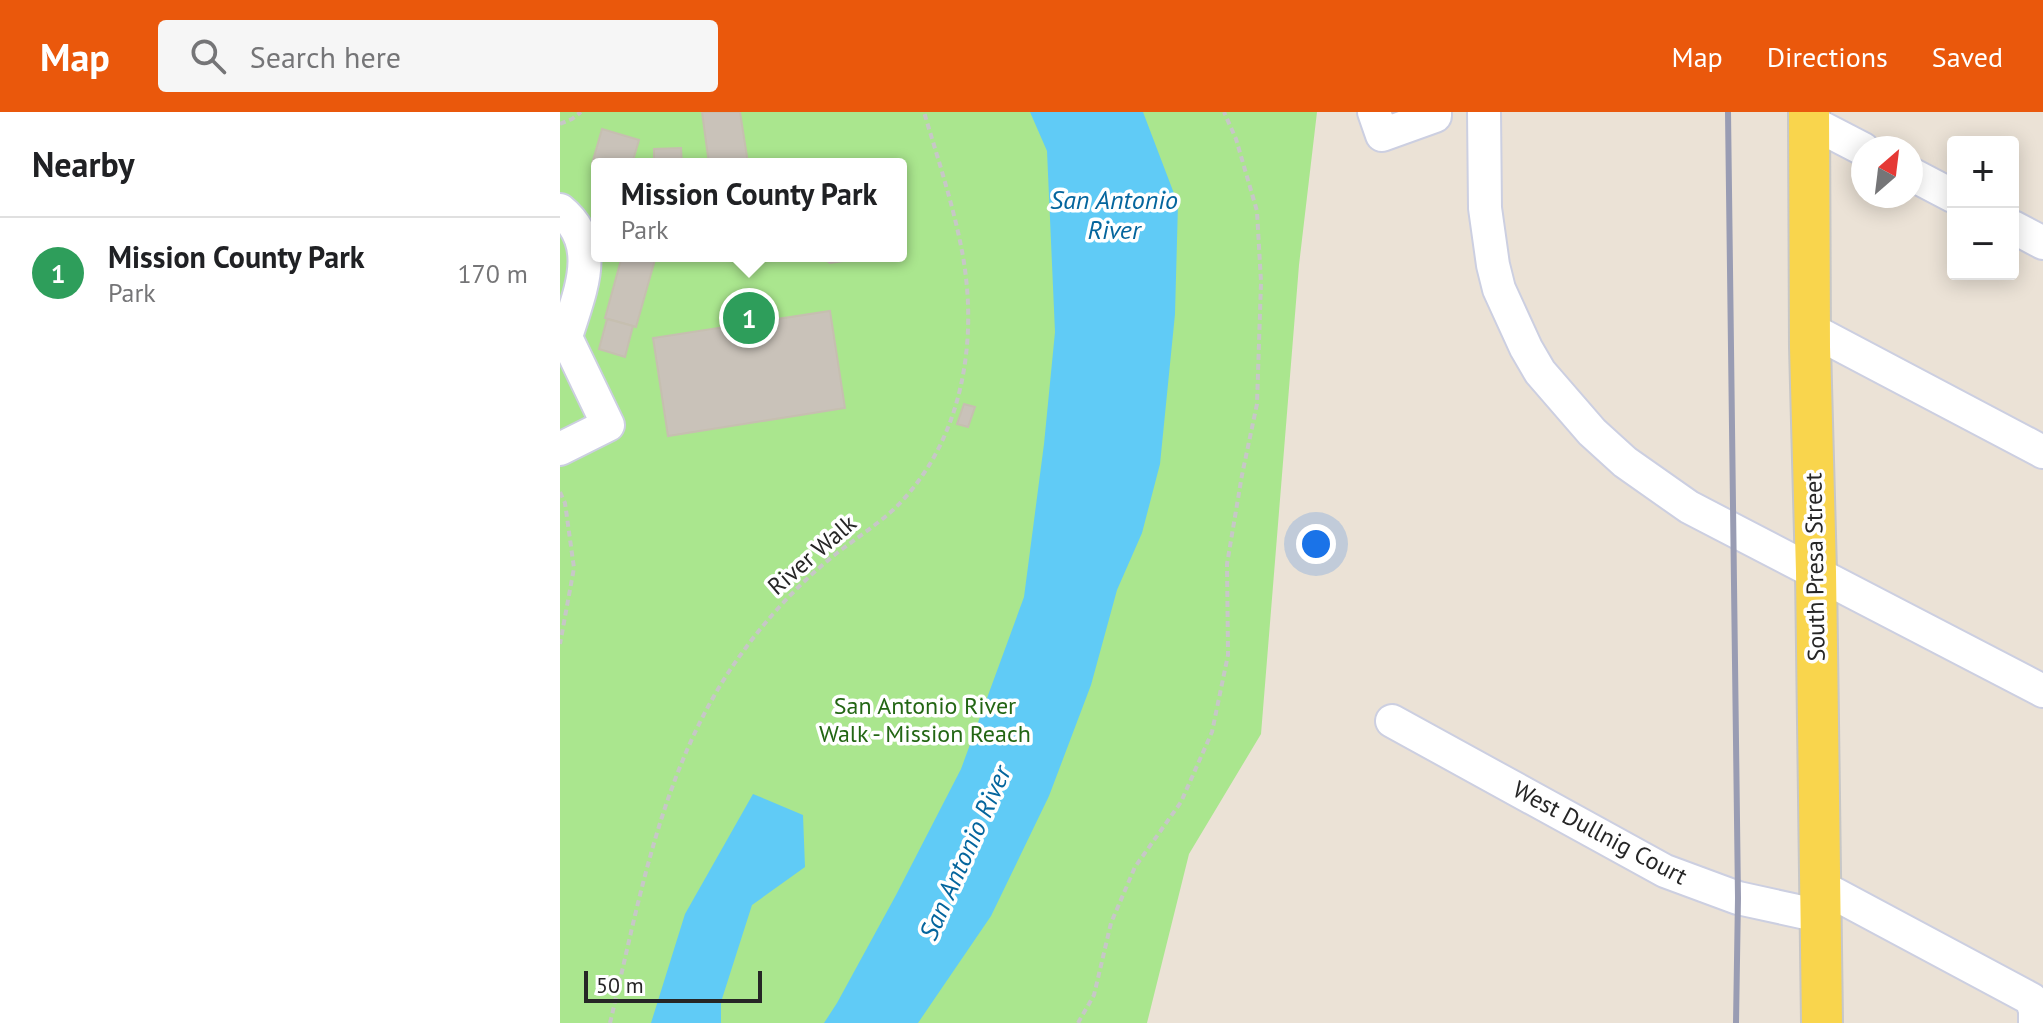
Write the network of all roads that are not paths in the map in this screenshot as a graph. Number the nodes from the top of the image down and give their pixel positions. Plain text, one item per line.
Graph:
1 (1374, 112) edge
2 (1435, 112) edge
3 (1484, 112) edge
4 (1809, 117) edge
5 (1851, 142) edge
6 (1923, 180) edge
7 (1947, 193) edge
8 (560, 210) edge
9 (2019, 230) edge
10 (2043, 243) edge
11 (1810, 329) junction
12 (563, 331) edge
13 (560, 449) edge
14 (2043, 452) edge
15 (1816, 572) junction
16 (2043, 691) edge
17 (1392, 721) dead end
18 (1820, 901) junction
19 (1829, 1019) edge
20 (2035, 1023) edge

1 - 2 street
3 - 15 street
4 - 5 street
4 - 11 main road, South Presa Street
6 - 7 street
8 - 12 street
9 - 10 street
11 - 14 street
11 - 15 main road, South Presa Street
12 - 13 street
15 - 16 street
15 - 18 main road, South Presa Street
17 - 18 street, West Dullnig Court
18 - 19 main road, South Presa Street
18 - 20 street, West Dullnig Court

